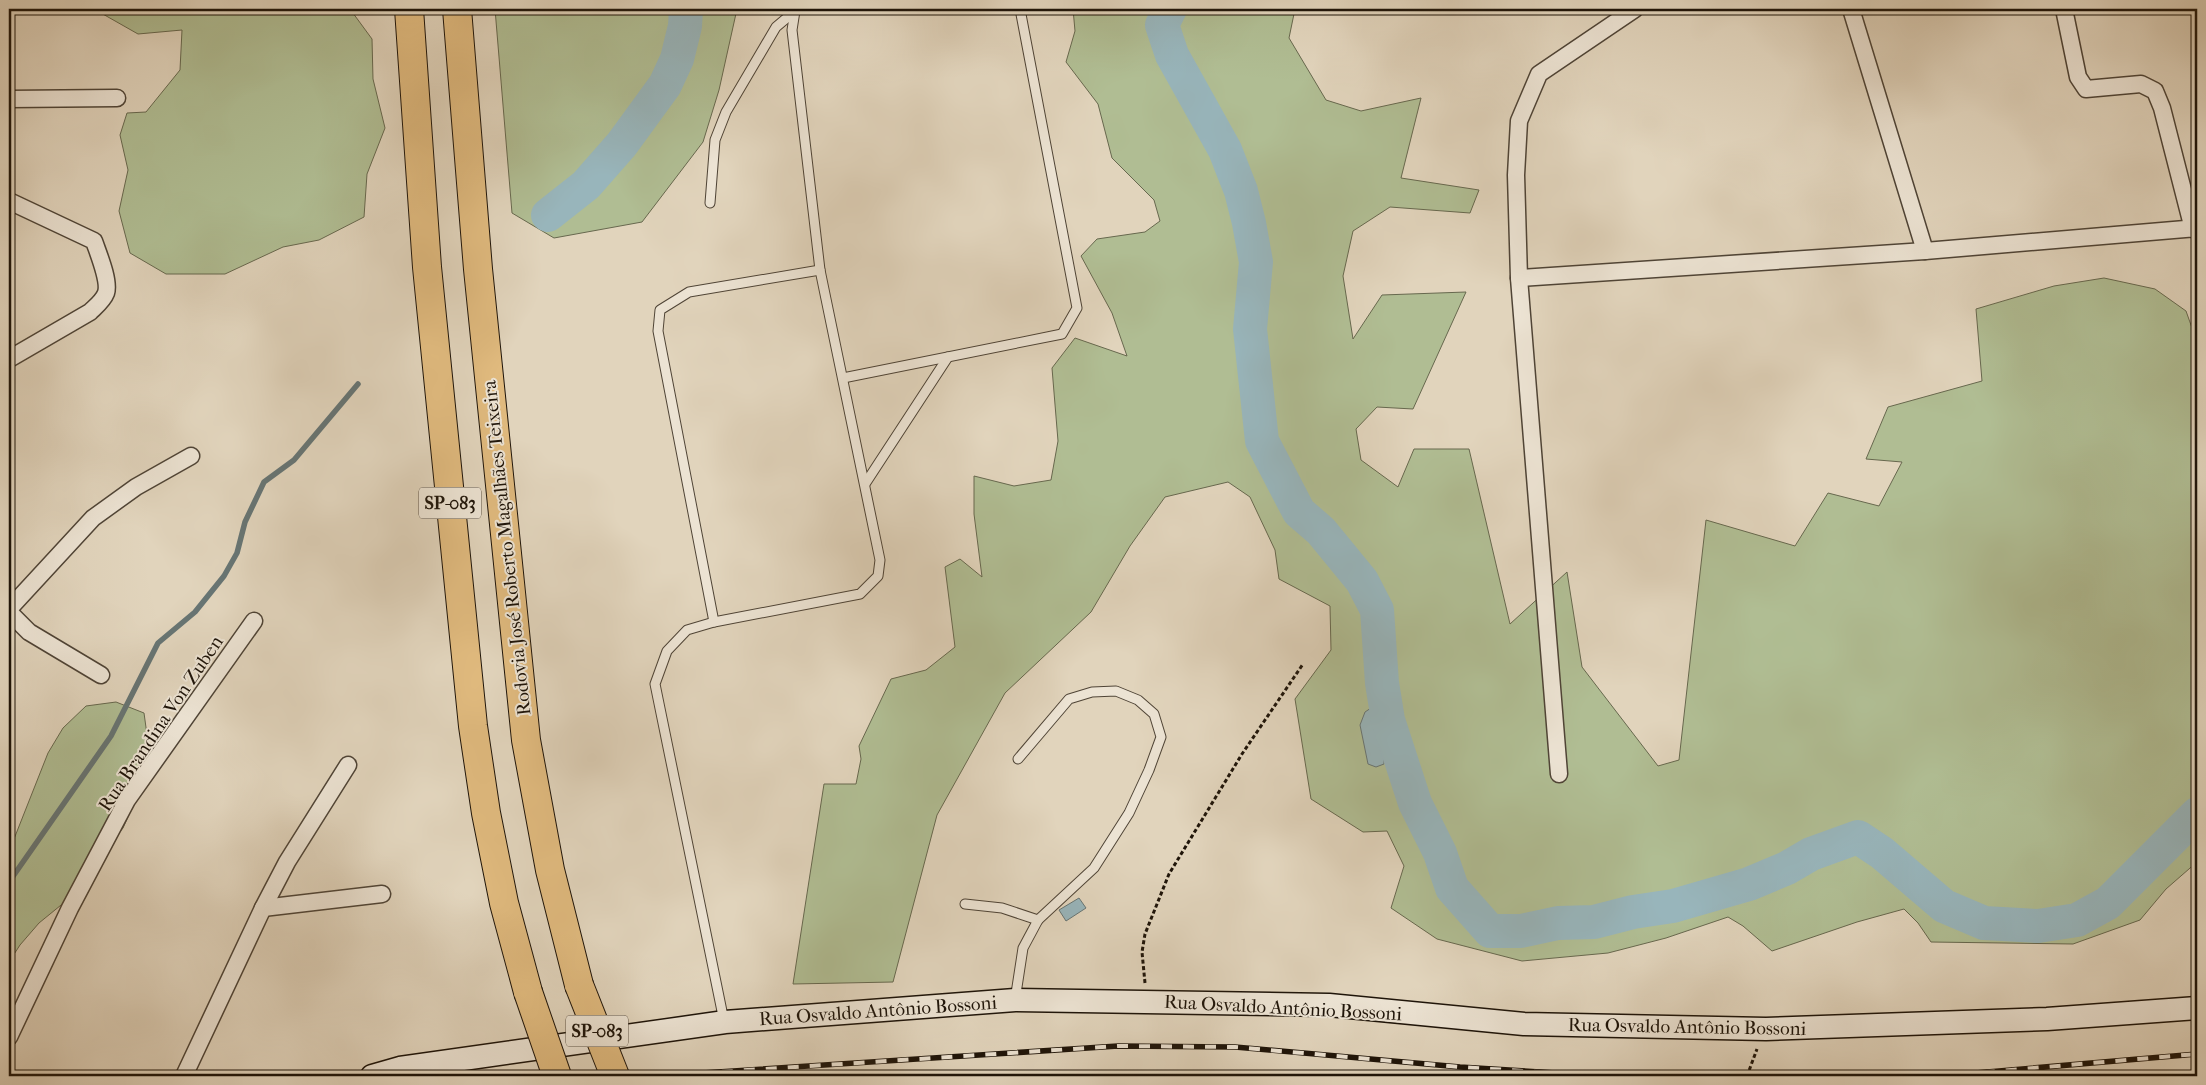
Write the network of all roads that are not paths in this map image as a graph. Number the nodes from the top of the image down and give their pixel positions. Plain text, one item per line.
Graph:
1 (409, 9) edge
2 (456, 9) edge
3 (1020, 9) edge
4 (1635, 9) edge
5 (1851, 9) edge
6 (2064, 9) edge
7 (797, 10) edge
8 (117, 98) dead end
9 (9, 99) edge
10 (9, 201) edge
11 (710, 203) dead end
12 (2195, 229) edge
13 (1925, 251) junction
14 (820, 270) junction
15 (1519, 278) junction
16 (948, 357) junction
17 (9, 359) edge
18 (843, 378) junction
19 (191, 456) dead end
20 (865, 484) junction
21 (9, 610) edge
22 (254, 621) dead end
23 (714, 622) junction
24 (101, 675) dead end
25 (1018, 759) dead end
26 (348, 765) dead end
27 (1559, 774) dead end
28 (382, 894) dead end
29 (965, 904) dead end
30 (263, 908) junction
31 (1038, 920) junction
32 (1015, 1000) junction
33 (2197, 1008) edge
34 (725, 1022) junction
35 (9, 1037) edge
36 (184, 1076) edge
37 (372, 1076) edge
38 (557, 1076) edge
39 (615, 1076) edge

1 - 38 highway, SP-083, bridge
2 - 39 highway, Rodovia José Roberto Magalhães Teixeira / SP-083, bridge
3 - 16 lane
4 - 15 street
5 - 13 street
6 - 12 street
7 - 11 lane
7 - 14 lane
8 - 9 street
10 - 17 street
12 - 13 street
13 - 15 street
14 - 18 lane
14 - 23 lane
15 - 27 street
16 - 18 lane
16 - 20 lane
18 - 20 lane
19 - 21 street
20 - 23 lane
21 - 24 street
22 - 35 street, Rua Brandina Von Zuben
23 - 34 lane
25 - 31 lane
26 - 30 street
28 - 30 street
29 - 31 lane
30 - 36 street
31 - 32 lane
32 - 33 street, Rua Osvaldo Antônio Bossoni
32 - 34 street, Rua Osvaldo Antônio Bossoni
34 - 37 street, Rua Osvaldo Antônio Bossoni

